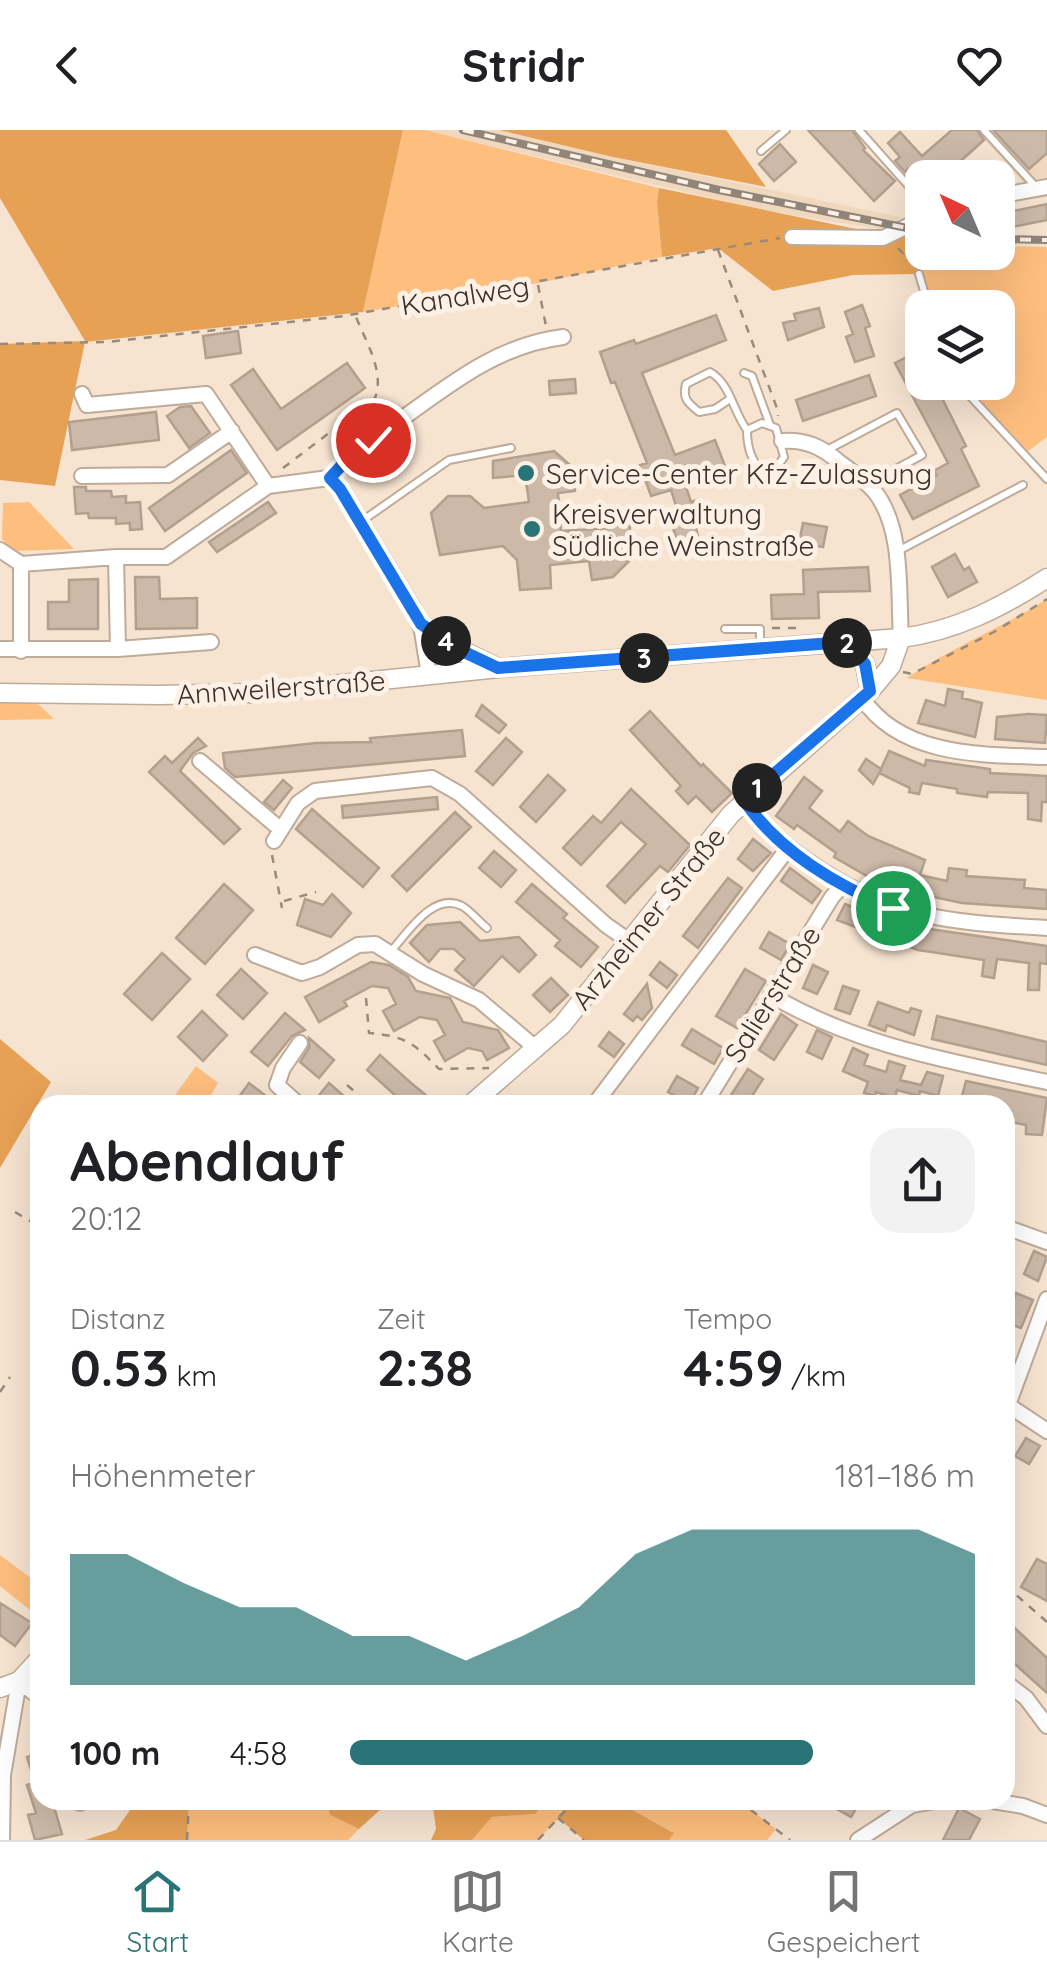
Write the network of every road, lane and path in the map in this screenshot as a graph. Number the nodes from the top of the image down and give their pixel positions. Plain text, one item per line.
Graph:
1 (786, 130) edge
2 (859, 130) edge
3 (984, 130) edge
4 (761, 152) dead end
5 (905, 182) edge
6 (1042, 188) edge
7 (1015, 193) edge
8 (905, 228) edge
9 (792, 236) joint
10 (877, 239) junction
11 (718, 248) junction
12 (919, 274) joint
13 (538, 284) junction
14 (924, 290) edge
15 (344, 316) junction
16 (556, 338) joint
17 (0, 344) edge
18 (744, 373) dead end
19 (82, 394) dead end
20 (730, 399) junction
21 (974, 400) edge
22 (747, 430) junction
23 (232, 431) junction
24 (776, 432) junction
25 (511, 448) dead end
26 (826, 451) junction
27 (82, 476) dead end
28 (330, 478) junction
29 (1047, 479) edge
30 (867, 484) junction
31 (1022, 485) dead end
32 (268, 486) junction
33 (361, 522) junction
34 (0, 550) edge
35 (895, 552) junction
36 (116, 557) junction
37 (21, 564) junction
38 (1047, 578) edge
39 (1047, 600) edge
40 (421, 624) junction
41 (725, 628) dead end
42 (902, 638) junction
43 (211, 642) dead end
44 (846, 642) junction
45 (118, 648) junction
46 (760, 648) junction
47 (0, 649) edge
48 (21, 650) junction
49 (891, 666) junction
50 (498, 668) junction
51 (430, 676) junction
52 (0, 692) edge
53 (866, 694) junction
54 (1047, 756) edge
55 (200, 761) dead end
56 (744, 800) junction
57 (275, 841) junction
58 (789, 848) junction
59 (843, 886) junction
60 (316, 892) dead end
61 (281, 902) junction
62 (282, 908) dead end
63 (486, 928) dead end
64 (1047, 928) edge
65 (629, 941) junction
66 (390, 952) junction
67 (255, 956) dead end
68 (772, 995) junction
69 (366, 998) dead end
70 (300, 1043) dead end
71 (537, 1049) junction
72 (490, 1068) dead end
73 (1047, 1082) edge
74 (346, 1085) dead end
75 (288, 1095) edge
76 (358, 1095) edge
77 (487, 1095) edge
78 (602, 1095) edge
79 (711, 1095) edge
80 (16, 1212) dead end
81 (30, 1221) edge
82 (1015, 1230) edge
83 (1047, 1242) edge
84 (1047, 1298) edge
85 (10, 1377) dead end
86 (1015, 1383) edge
87 (0, 1392) edge
88 (1015, 1410) edge
89 (1047, 1432) edge
90 (1015, 1594) edge
91 (1047, 1622) edge
92 (30, 1669) edge
93 (19, 1681) junction
94 (0, 1688) edge
95 (30, 1690) edge
96 (1015, 1690) edge
97 (1045, 1716) edge
98 (1015, 1805) edge
99 (188, 1810) edge
100 (565, 1810) edge
101 (751, 1810) edge
102 (904, 1810) edge
103 (1045, 1810) edge
104 (557, 1817) junction
105 (2, 1840) edge
106 (188, 1840) edge
107 (538, 1840) edge
108 (584, 1840) edge
109 (790, 1840) edge
110 (859, 1840) edge

1 - 4 lane
2 - 5 lane
3 - 6 lane
6 - 7 street
8 - 10 street
9 - 10 street
9 - 11 path, Kanalweg
10 - 12 path
11 - 13 path, Kanalweg
11 - 24 path
12 - 14 lane
13 - 15 path, Kanalweg
13 - 16 path
15 - 17 path, Kanalweg
15 - 32 path
16 - 28 street
18 - 24 lane
19 - 23 street
20 - 20 lane
20 - 22 lane
21 - 29 lane
22 - 24 lane
22 - 24 lane
23 - 27 street
23 - 32 street
24 - 26 street
25 - 33 lane
26 - 30 street
26 - 30 lane
28 - 32 street
28 - 33 street
30 - 35 street
31 - 35 lane
32 - 36 street
33 - 40 street
34 - 37 street
35 - 42 street
36 - 37 street
36 - 45 street
37 - 48 street
38 - 42 street, Annweilerstraße
39 - 49 path
40 - 50 street
40 - 51 street
41 - 46 lane
42 - 44 street, Annweilerstraße
42 - 49 street, Arzheimer Straße
43 - 45 street
44 - 46 street, Annweilerstraße
44 - 53 street
45 - 48 street
46 - 50 street, Annweilerstraße
47 - 48 street
49 - 53 street, Arzheimer Straße
50 - 51 street, Annweilerstraße
51 - 52 street, Annweilerstraße
53 - 54 street
53 - 56 street, Arzheimer Straße
55 - 57 street
56 - 58 street
56 - 65 street, Arzheimer Straße
57 - 61 path
57 - 65 street
58 - 59 street
58 - 78 street
59 - 64 street
59 - 68 street, Salierstraße
60 - 61 path
61 - 62 path
63 - 66 lane
65 - 71 street, Arzheimer Straße
66 - 67 street
66 - 71 street
68 - 73 street
68 - 79 street, Salierstraße
69 - 72 path
70 - 75 street
71 - 77 street, Arzheimer Straße
74 - 76 path
80 - 81 path
82 - 83 street
84 - 86 street
85 - 87 path
88 - 89 street
90 - 91 path
92 - 93 street
93 - 94 street
93 - 95 street
93 - 105 street
96 - 97 street
98 - 103 street
99 - 106 path
100 - 104 path
101 - 109 path
102 - 110 street
104 - 107 path
104 - 108 path

